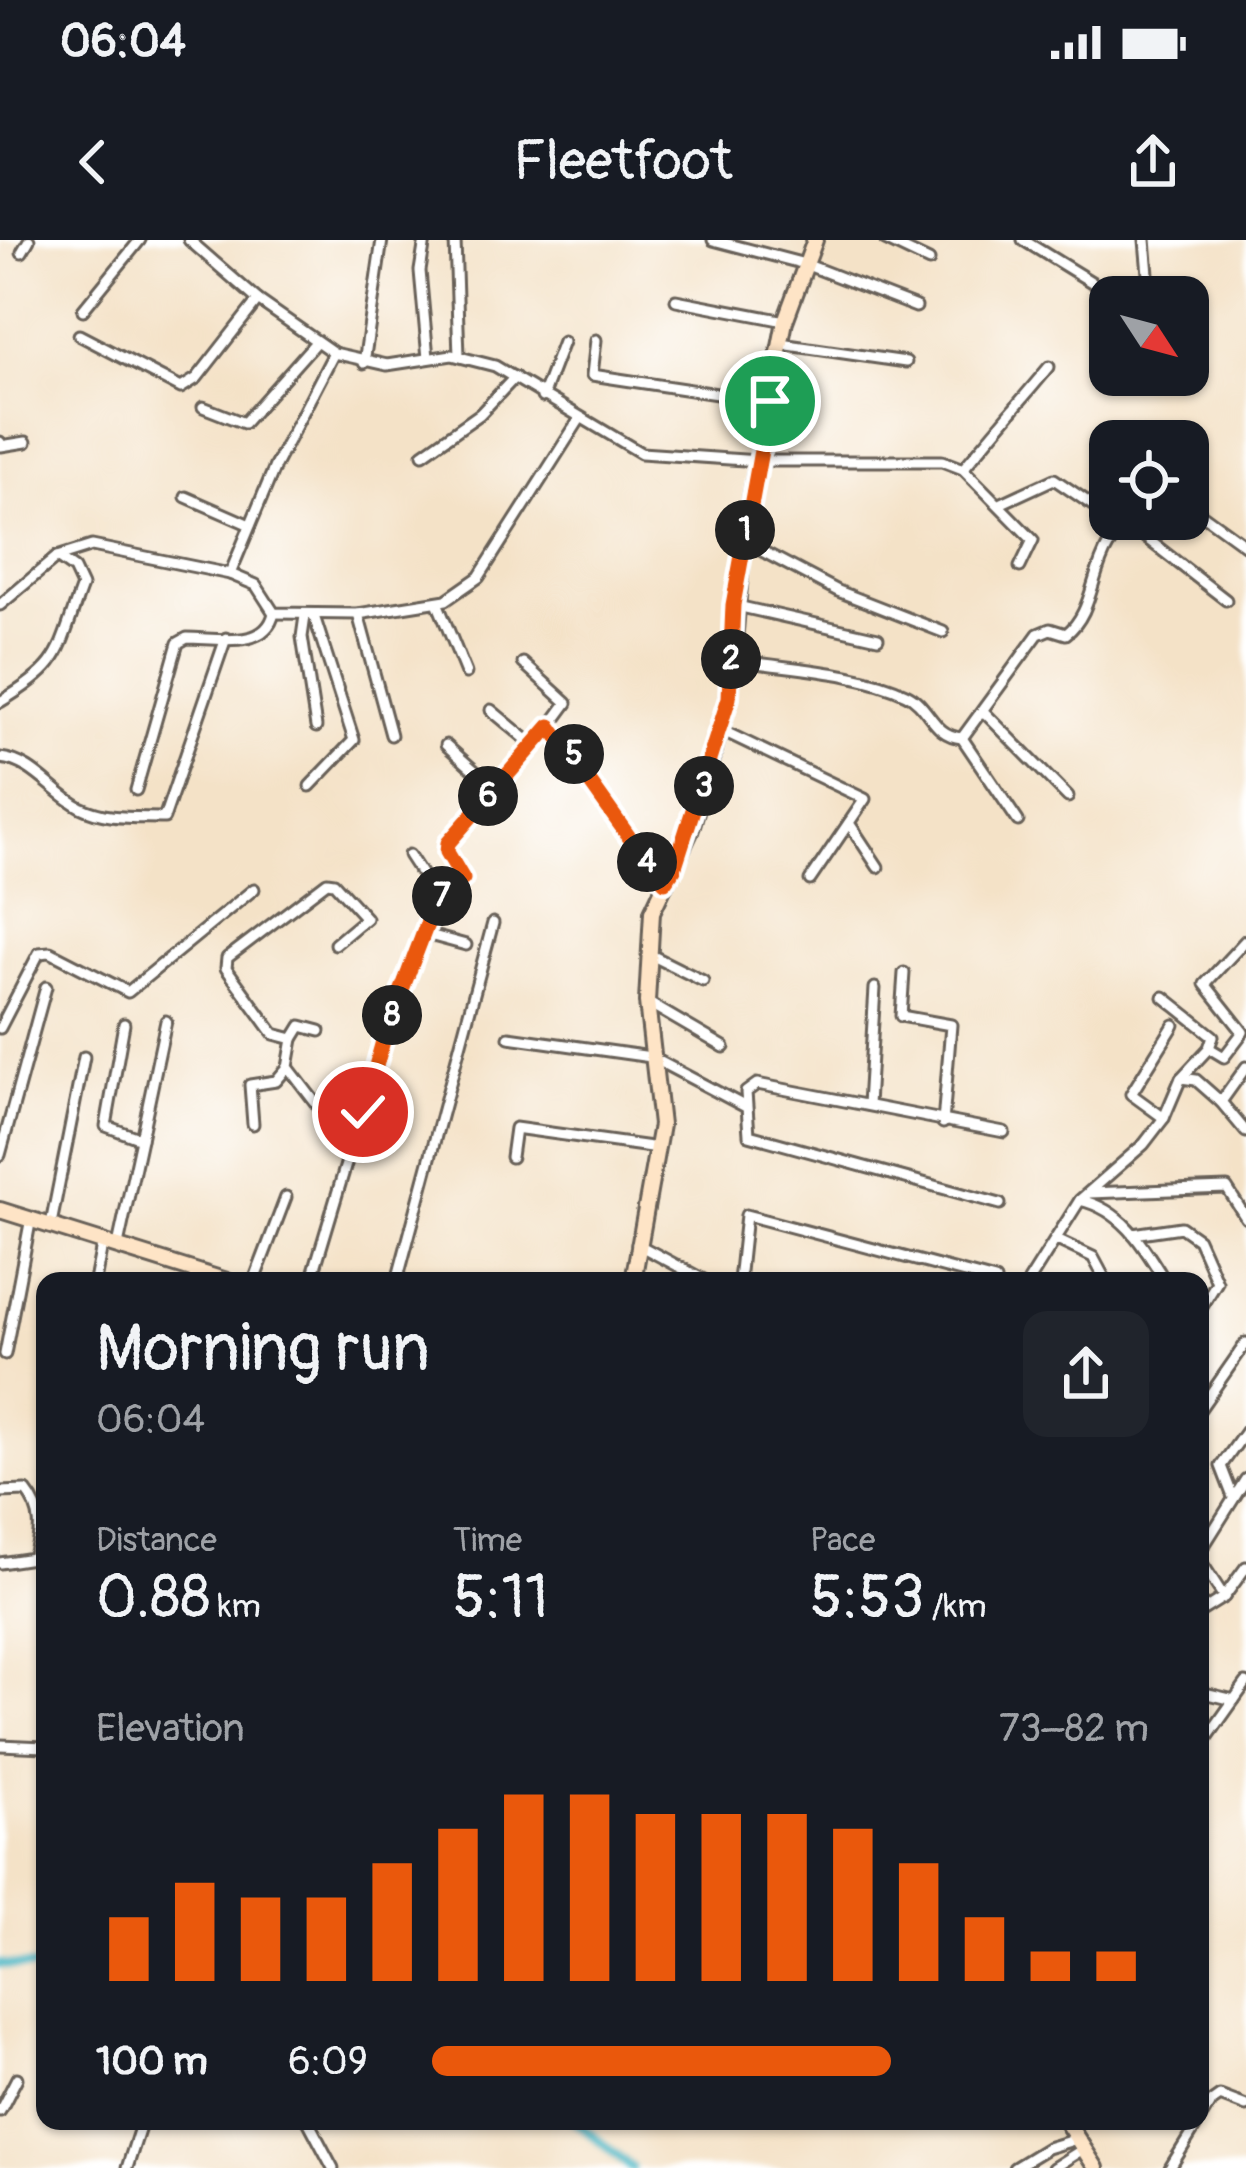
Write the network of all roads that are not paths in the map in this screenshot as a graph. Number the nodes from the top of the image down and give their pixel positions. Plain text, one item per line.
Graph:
1 (28, 240) edge
2 (140, 240) edge
3 (189, 240) edge
4 (382, 240) edge
5 (425, 240) edge
6 (455, 240) edge
7 (713, 240) edge
8 (815, 240) edge
9 (885, 240) edge
10 (1023, 240) edge
11 (1145, 240) edge
12 (22, 252) dead end
13 (929, 261) dead end
14 (805, 264) junction
15 (1148, 276) edge
16 (1089, 280) edge
17 (258, 300) junction
18 (676, 300) dead end
19 (916, 307) dead end
20 (83, 310) dead end
21 (785, 321) junction
22 (79, 335) dead end
23 (596, 340) dead end
24 (563, 342) dead end
25 (315, 343) junction
26 (781, 344) junction
27 (334, 353) junction
28 (459, 356) junction
29 (428, 358) junction
30 (906, 362) dead end
31 (364, 363) junction
32 (1048, 367) dead end
33 (515, 377) junction
34 (542, 397) junction
35 (770, 401) junction
36 (203, 407) dead end
37 (579, 420) junction
38 (0, 442) edge
39 (26, 442) dead end
40 (423, 454) dead end
41 (759, 461) junction
42 (963, 469) junction
43 (186, 497) dead end
44 (1089, 502) edge
45 (1002, 503) junction
46 (1209, 519) edge
47 (250, 524) junction
48 (1109, 540) edge
49 (1143, 540) edge
50 (742, 541) junction
51 (1246, 546) edge
52 (57, 557) junction
53 (1020, 567) dead end
54 (230, 574) junction
55 (1226, 599) dead end
56 (1, 600) edge
57 (437, 602) junction
58 (733, 605) junction
59 (274, 614) junction
60 (358, 614) junction
61 (309, 616) junction
62 (943, 632) dead end
63 (226, 638) junction
64 (878, 638) dead end
65 (731, 659) junction
66 (523, 664) dead end
67 (466, 673) dead end
68 (0, 702) edge
69 (491, 710) dead end
70 (984, 712) junction
71 (550, 726) junction
72 (316, 727) dead end
73 (721, 730) junction
74 (391, 735) dead end
75 (962, 738) junction
76 (446, 745) dead end
77 (533, 745) junction
78 (0, 758) edge
79 (310, 786) dead end
80 (494, 788) junction
81 (136, 790) dead end
82 (1068, 797) dead end
83 (1018, 821) dead end
84 (849, 824) junction
85 (409, 855) dead end
86 (878, 867) dead end
87 (810, 880) dead end
88 (665, 882) junction
89 (254, 889) dead end
90 (437, 898) junction
91 (493, 923) dead end
92 (422, 933) junction
93 (1246, 940) edge
94 (335, 944) dead end
95 (466, 945) dead end
96 (647, 952) junction
97 (904, 973) dead end
98 (703, 981) dead end
99 (46, 987) dead end
100 (875, 988) dead end
101 (1164, 997) dead end
102 (646, 1002) junction
103 (166, 1021) dead end
104 (124, 1024) dead end
105 (1174, 1025) dead end
106 (0, 1028) edge
107 (320, 1031) dead end
108 (509, 1037) dead end
109 (293, 1039) junction
110 (724, 1047) dead end
111 (1209, 1048) junction
112 (84, 1057) dead end
113 (651, 1057) junction
114 (288, 1067) junction
115 (1246, 1067) edge
116 (1180, 1078) junction
117 (394, 1096) dead end
118 (1221, 1102) junction
119 (868, 1105) junction
120 (744, 1106) junction
121 (363, 1112) junction
122 (1164, 1118) junction
123 (944, 1123) junction
124 (253, 1124) dead end
125 (358, 1130) junction
126 (1004, 1132) dead end
127 (1246, 1132) edge
128 (141, 1139) junction
129 (658, 1148) junction
130 (0, 1155) edge
131 (511, 1157) dead end
132 (286, 1197) dead end
133 (1084, 1197) junction
134 (1000, 1204) dead end
135 (0, 1210) edge
136 (32, 1218) junction
137 (1246, 1218) edge
138 (51, 1224) junction
139 (1133, 1234) junction
140 (1059, 1240) junction
141 (111, 1243) junction
142 (637, 1244) junction
143 (98, 1272) edge
144 (200, 1272) edge
145 (257, 1272) edge
146 (314, 1272) edge
147 (399, 1272) edge
148 (634, 1272) edge
149 (689, 1272) edge
150 (740, 1272) edge
151 (961, 1272) edge
152 (1036, 1272) edge
153 (1101, 1272) edge
154 (1159, 1272) edge
155 (1209, 1295) edge
156 (1246, 1343) edge
157 (4, 1354) dead end
158 (1209, 1396) edge
159 (1246, 1431) edge
160 (1246, 1480) edge
161 (0, 1492) edge
162 (1233, 1497) junction
163 (36, 1508) edge
164 (1209, 1540) edge
165 (36, 1547) edge
166 (0, 1563) edge
167 (1246, 1567) edge
168 (1209, 1571) edge
169 (1224, 1597) junction
170 (1209, 1606) edge
171 (1246, 1683) edge
172 (1209, 1694) edge
173 (1234, 1700) junction
174 (1209, 1735) edge
175 (0, 1745) edge
176 (36, 1747) edge
177 (17, 2078) dead end
178 (1209, 2105) edge
179 (1246, 2106) edge
180 (0, 2110) edge
181 (139, 2130) edge
182 (313, 2130) edge
183 (1071, 2130) edge
184 (1193, 2130) edge
185 (1080, 2144) junction
186 (128, 2168) edge
187 (333, 2168) edge
188 (1014, 2168) edge
189 (1053, 2168) edge
190 (1096, 2168) edge
191 (1170, 2168) edge

1 - 12 street
2 - 20 street
3 - 17 street
4 - 31 street
5 - 29 street
6 - 28 street
7 - 14 street
8 - 14 street
9 - 13 street
10 - 16 street
11 - 15 street
14 - 19 street
14 - 21 street
17 - 22 street
17 - 25 street
18 - 21 street
21 - 26 street
23 - 35 street
24 - 34 street
25 - 27 street
25 - 36 street
26 - 30 street
26 - 35 street
27 - 31 street
27 - 47 street
28 - 29 street
28 - 33 street
29 - 31 street
32 - 42 street
33 - 34 street
33 - 40 street
34 - 37 street
35 - 41 street
37 - 41 street
37 - 57 street
38 - 39 street
41 - 42 street
41 - 50 street
42 - 45 street
43 - 47 street
44 - 45 street
45 - 53 street
46 - 51 street
47 - 54 street
48 - 70 street
49 - 55 street
50 - 58 street
50 - 62 street
52 - 54 street
52 - 56 street
52 - 68 street
54 - 59 street
57 - 60 street
57 - 67 street
58 - 64 street
58 - 65 street
59 - 61 street
59 - 63 street
60 - 61 street
60 - 74 street
61 - 72 street
61 - 79 street
63 - 78 street
63 - 81 street
65 - 73 street
65 - 75 street
66 - 71 street
69 - 77 street
70 - 75 street
70 - 82 street
71 - 77 street
71 - 88 street
73 - 84 street
73 - 88 street
75 - 83 street
76 - 80 street
77 - 80 street
80 - 90 street
84 - 86 street
84 - 87 street
85 - 90 street
88 - 96 street
89 - 106 street
90 - 92 street
91 - 147 street
92 - 95 street
92 - 121 street
93 - 111 street
94 - 109 street
96 - 98 street
96 - 102 street
97 - 123 street
99 - 130 street
100 - 119 street
101 - 111 street
102 - 110 street
102 - 113 street
103 - 128 street
104 - 128 street
105 - 122 street
107 - 109 street
108 - 113 street
109 - 114 street
111 - 116 street
112 - 138 street
113 - 120 street
113 - 129 street
114 - 124 street
114 - 125 street
115 - 118 street
116 - 118 street
116 - 122 street
117 - 121 street
118 - 127 street
119 - 120 street
119 - 123 street
120 - 134 street
121 - 125 street
122 - 133 street
123 - 126 street
125 - 146 street
128 - 141 street
129 - 131 street
129 - 142 street
132 - 145 street
133 - 137 street
133 - 139 street
133 - 140 street
135 - 136 street
136 - 138 street
136 - 157 street
138 - 141 street
139 - 154 street
139 - 155 street
140 - 152 street
140 - 153 street
141 - 143 street
141 - 144 street
142 - 148 street
142 - 149 street
150 - 151 street
156 - 158 street
159 - 162 street
160 - 162 street
161 - 163 street
162 - 164 street
165 - 166 street
167 - 169 street
168 - 169 street
169 - 170 street
171 - 173 street
172 - 173 street
173 - 174 street
175 - 176 street
177 - 180 street
178 - 179 street
181 - 186 street
182 - 187 street
183 - 185 street
184 - 191 street
185 - 188 street
185 - 189 street
185 - 190 street

